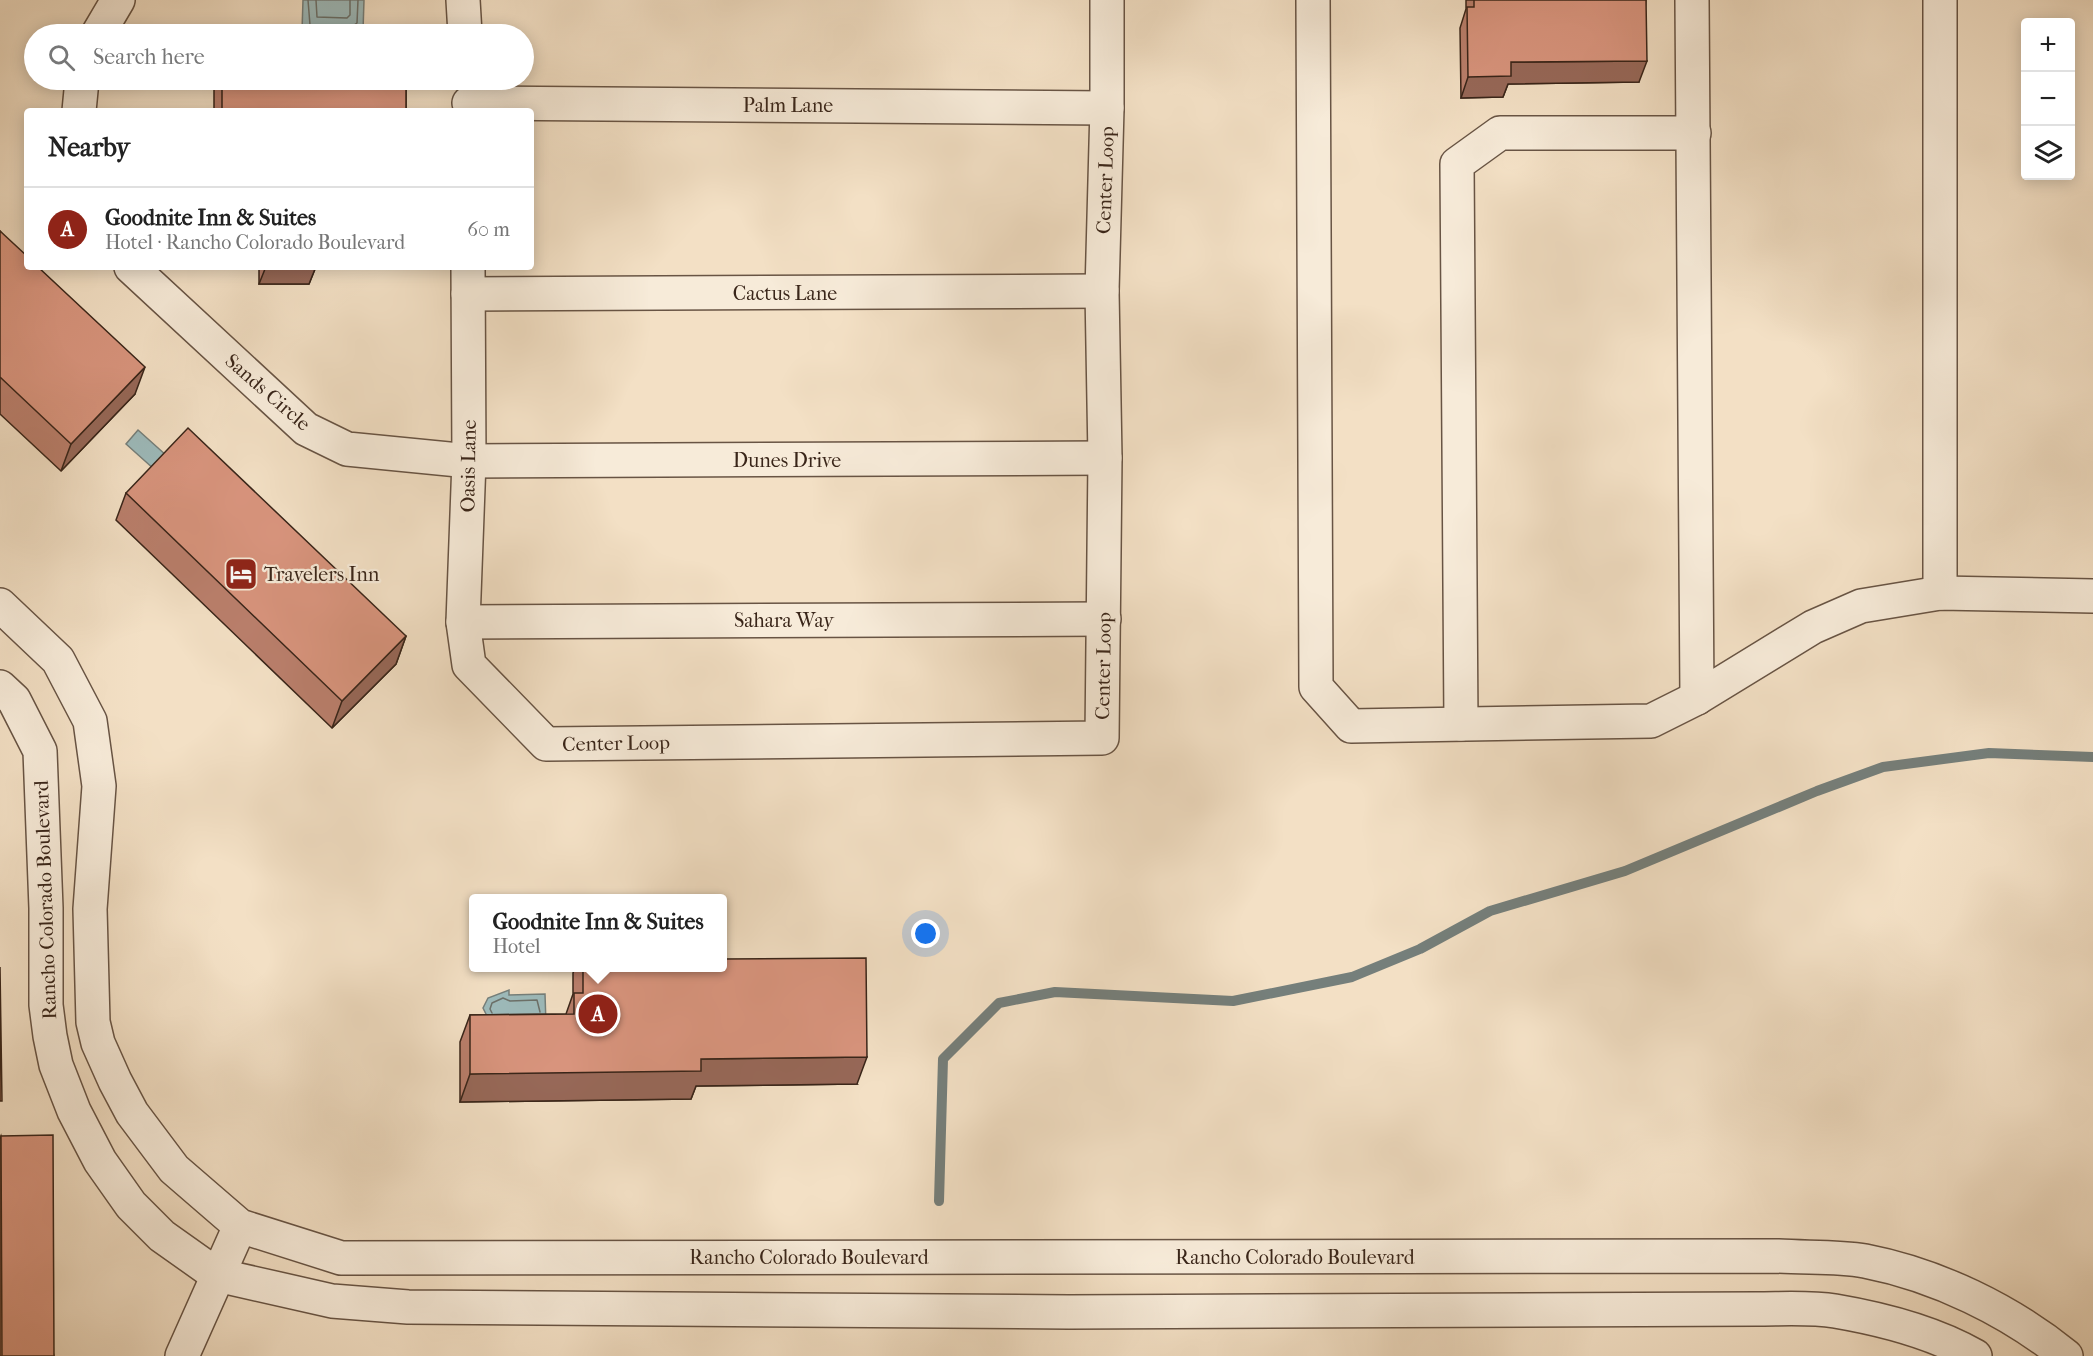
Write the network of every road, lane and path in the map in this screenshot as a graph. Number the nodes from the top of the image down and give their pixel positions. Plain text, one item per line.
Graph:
1 (118, 0) edge
2 (463, 0) edge
3 (1107, 0) edge
4 (1313, 0) edge
5 (1692, 0) edge
6 (1940, 0) edge
7 (104, 24) edge
8 (464, 24) edge
9 (81, 90) edge
10 (468, 98) edge
11 (79, 108) edge
12 (1107, 108) junction
13 (1694, 133) junction
14 (134, 270) edge
15 (468, 280) edge
16 (1102, 291) junction
17 (1105, 458) junction
18 (469, 461) junction
19 (1940, 593) junction
20 (2093, 596) edge
21 (0, 605) edge
22 (1104, 619) junction
23 (463, 622) junction
24 (469, 665) joint
25 (0, 687) edge
26 (1697, 698) junction
27 (1461, 724) junction
28 (240, 1226) junction
29 (217, 1275) junction
30 (182, 1356) edge
31 (1975, 1356) edge
32 (2066, 1356) edge

1 - 7 street
2 - 8 street
3 - 12 street, Center Loop
4 - 27 street
5 - 13 street
6 - 19 street
9 - 11 street
10 - 12 street, Palm Lane
12 - 16 street, Center Loop
13 - 26 street
13 - 27 street
14 - 18 street, Sands Circle
15 - 16 street, Cactus Lane
15 - 18 street, Oasis Lane
16 - 17 street, Center Loop
17 - 18 street, Dunes Drive
17 - 22 street, Center Loop
18 - 23 street, Oasis Lane
19 - 20 street
19 - 26 street
21 - 28 street, Rancho Colorado Boulevard
22 - 23 street, Sahara Way
22 - 24 street, Center Loop
23 - 24 street, Oasis Lane
25 - 29 street, Rancho Colorado Boulevard
26 - 27 street
28 - 29 street
28 - 32 street, Rancho Colorado Boulevard
29 - 30 street
29 - 31 street, Rancho Colorado Boulevard

